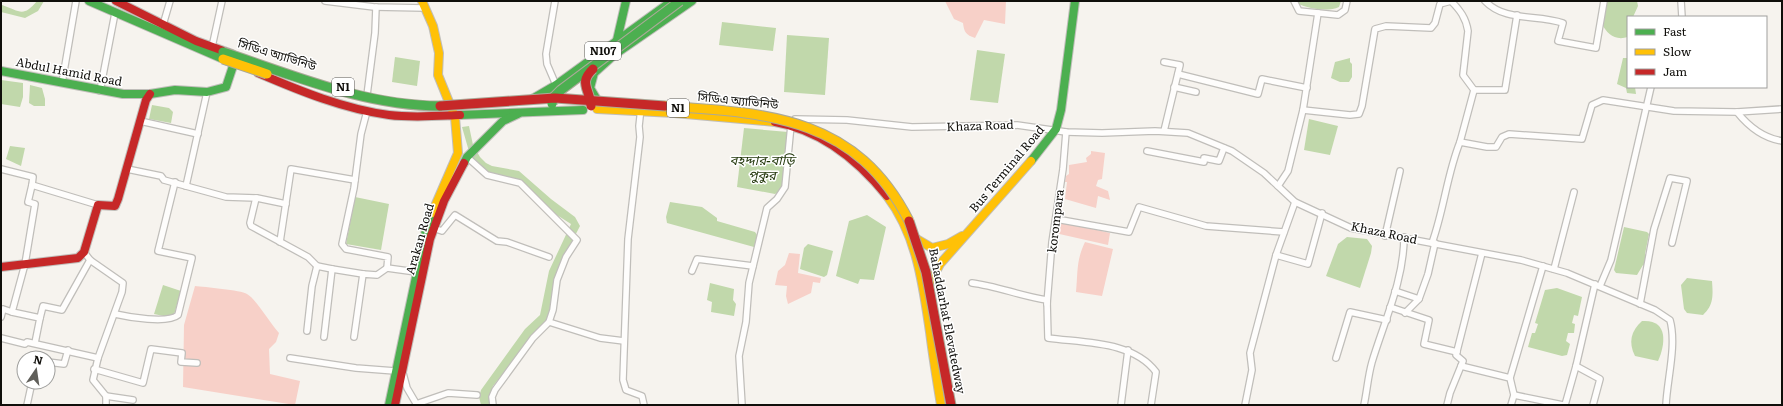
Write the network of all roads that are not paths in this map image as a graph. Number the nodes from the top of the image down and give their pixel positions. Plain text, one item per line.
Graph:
1 (76, 1) edge
2 (89, 1) edge
3 (116, 1) edge
4 (170, 1) edge
5 (222, 1) edge
6 (325, 1) edge
7 (555, 1) edge
8 (626, 1) edge
9 (672, 1) edge
10 (680, 1) edge
11 (687, 1) edge
12 (692, 1) edge
13 (1075, 1) edge
14 (1294, 1) edge
15 (1347, 1) edge
16 (1451, 1) edge
17 (1485, 1) edge
18 (1604, 1) edge
19 (1681, 1) edge
20 (1440, 2) edge
21 (424, 4) edge
22 (376, 7) junction
23 (115, 13) junction
24 (1318, 13) junction
25 (1518, 15) junction
26 (1682, 16) edge
27 (163, 25) junction
28 (617, 40) junction
29 (210, 50) junction
30 (223, 55) junction
31 (1164, 62) dead end
32 (234, 64) junction
33 (1, 72) edge
34 (1178, 74) junction
35 (62, 83) junction
36 (556, 85) junction
37 (1174, 87) junction
38 (1307, 88) junction
39 (1651, 88) edge
40 (1474, 90) junction
41 (100, 91) junction
42 (207, 92) junction
43 (1196, 92) dead end
44 (150, 94) junction
45 (367, 95) junction
46 (532, 99) junction
47 (553, 101) junction
48 (450, 103) junction
49 (591, 104) junction
50 (642, 107) junction
51 (1646, 107) junction
52 (1782, 109) edge
53 (1303, 110) junction
54 (367, 111) junction
55 (1737, 112) junction
56 (524, 113) junction
57 (770, 115) junction
58 (455, 117) junction
59 (140, 122) junction
60 (792, 123) junction
61 (1056, 129) junction
62 (1164, 131) junction
63 (1066, 132) junction
64 (198, 134) junction
65 (1782, 141) edge
66 (1460, 142) junction
67 (1224, 148) junction
68 (1147, 151) dead end
69 (467, 158) junction
70 (1, 169) edge
71 (127, 169) junction
72 (1400, 171) dead end
73 (355, 180) junction
74 (174, 182) junction
75 (32, 185) junction
76 (186, 186) junction
77 (1278, 186) junction
78 (1574, 192) dead end
79 (256, 198) junction
80 (1295, 202) junction
81 (286, 204) junction
82 (98, 205) junction
83 (1322, 213) junction
84 (1056, 219) junction
85 (433, 228) junction
86 (970, 232) junction
87 (1284, 232) junction
88 (1385, 236) junction
89 (1404, 237) junction
90 (914, 238) junction
91 (280, 242) junction
92 (1434, 243) junction
93 (1672, 243) dead end
94 (84, 252) junction
95 (1482, 253) junction
96 (1276, 255) junction
97 (549, 257) dead end
98 (90, 260) junction
99 (25, 264) junction
100 (317, 266) junction
101 (1543, 266) junction
102 (1, 267) edge
103 (387, 268) junction
104 (752, 268) junction
105 (332, 269) junction
106 (1554, 269) junction
107 (692, 271) dead end
108 (416, 272) junction
109 (363, 274) junction
110 (972, 283) dead end
111 (1597, 285) junction
112 (928, 287) junction
113 (1394, 291) junction
114 (1419, 299) junction
115 (1047, 300) junction
116 (1640, 304) junction
117 (1390, 308) junction
118 (2, 309) edge
119 (1047, 311) dead end
120 (12, 312) junction
121 (1406, 313) junction
122 (115, 314) junction
123 (1, 317) edge
124 (40, 318) junction
125 (1387, 320) junction
126 (549, 322) junction
127 (306, 331) dead end
128 (324, 337) dead end
129 (354, 337) dead end
130 (1, 338) edge
131 (624, 341) junction
132 (35, 343) junction
133 (68, 350) junction
134 (1128, 350) junction
135 (1457, 352) junction
136 (98, 358) junction
137 (290, 358) dead end
138 (1336, 358) dead end
139 (56, 363) edge
140 (197, 363) dead end
141 (1461, 366) junction
142 (1576, 366) junction
143 (94, 369) junction
144 (399, 369) junction
145 (1510, 378) junction
146 (30, 390) edge
147 (477, 395) dead end
148 (1514, 395) junction
149 (106, 396) junction
150 (133, 400) dead end
151 (416, 404) edge
152 (27, 405) edge
153 (106, 405) edge
154 (389, 405) edge
155 (395, 405) edge
156 (493, 405) edge
157 (644, 405) edge
158 (742, 405) edge
159 (941, 405) edge
160 (946, 405) edge
161 (951, 405) edge
162 (955, 405) edge
163 (1121, 405) edge
164 (1151, 405) edge
165 (1245, 405) edge
166 (1364, 405) edge
167 (1447, 405) edge
168 (1511, 405) edge
169 (1564, 405) edge
170 (1593, 405) edge
171 (1666, 405) edge

1 - 35 street
2 - 23 main road
3 - 27 main road, সিডিএ অ্যাভিনিউ / N1
4 - 27 street
5 - 29 street
6 - 22 street
7 - 36 street
8 - 28 main road
9 - 28 main road, N107
10 - 47 main road, bridge
11 - 49 main road, bridge
12 - 49 main road, N107
13 - 61 main road, Bus Terminal Road
14 - 24 street
15 - 24 street
16 - 20 street
16 - 40 street
17 - 25 street
18 - 25 street
19 - 26 street
20 - 53 street
21 - 22 street
21 - 48 main road, Arakan Road
22 - 45 street
23 - 29 main road
23 - 41 street
24 - 38 street
25 - 40 street
27 - 29 main road, সিডিএ অ্যাভিনিউ / N1
28 - 36 main road, N107
29 - 30 main road, সিডিএ অ্যাভিনিউ / N1
30 - 32 main road, সিডিএ অ্যাভিনিউ
30 - 45 main road, সিডিএ অ্যাভিনিউ / N1
30 - 47 main road, Bahaddarhat Elevatedway / N1, bridge
31 - 34 street
32 - 42 main road, Abdul Hamid Road
32 - 54 main road, সিডিএ অ্যাভিনিউ
33 - 35 main road, Abdul Hamid Road
34 - 37 street
34 - 38 street
35 - 41 main road, Abdul Hamid Road
36 - 46 main road, N107
37 - 43 street
37 - 62 street
38 - 53 street
39 - 51 street
40 - 66 street
41 - 44 main road, Abdul Hamid Road
42 - 44 main road, Abdul Hamid Road
42 - 64 street
44 - 59 main road
45 - 48 main road, সিডিএ অ্যাভিনিউ / N1
46 - 48 main road, সিডিএ অ্যাভিনিউ / N1
46 - 49 main road, সিডিএ অ্যাভিনিউ / N1
47 - 49 main road, Bahaddarhat Elevatedway / N1, bridge
48 - 58 main road, Arakan Road
49 - 50 main road, সিডিএ অ্যাভিনিউ / N1
49 - 56 main road, সিডিএ অ্যাভিনিউ / N1
49 - 57 main road, Bahaddarhat Elevatedway / N1, bridge
49 - 160 main road, Bahaddarhat Elevatedway / N1, bridge
50 - 57 main road, সিডিএ অ্যাভিনিউ / N1
50 - 60 main road, সিডিএ অ্যাভিনিউ / N1
50 - 131 street
51 - 55 street
51 - 66 street
51 - 111 street
52 - 55 street
53 - 77 street
54 - 58 main road, সিডিএ অ্যাভিনিউ
54 - 73 street
55 - 65 street
56 - 58 main road, সিডিএ অ্যাভিনিউ / N1
56 - 69 main road, Arakan Road
57 - 60 main road, সিডিএ অ্যাভিনিউ / N1
57 - 161 main road, Bahaddarhat Elevatedway / N1, bridge
58 - 108 main road, Arakan Road
59 - 64 street
59 - 71 main road
60 - 61 street, Khaza Road
60 - 90 main road, সিডিএ অ্যাভিনিউ / N1
60 - 104 street
60 - 159 main road, সিডিএ অ্যাভিনিউ / N1
61 - 63 street, Khaza Road
61 - 86 main road, Bus Terminal Road
62 - 63 street, Khaza Road
62 - 67 street, Khaza Road
63 - 84 street, korompara
64 - 76 street
66 - 92 street
67 - 68 street
67 - 77 street, Khaza Road
69 - 85 main road, Arakan Road
69 - 126 street
70 - 75 street
71 - 74 street
71 - 82 main road
72 - 88 street
73 - 81 street
73 - 103 street
74 - 76 street
74 - 122 street
75 - 82 street
75 - 99 street
76 - 79 street
77 - 80 street, Khaza Road
78 - 106 street
79 - 81 street
79 - 91 street
80 - 83 street, Khaza Road
80 - 87 street
81 - 91 street
82 - 94 main road
83 - 88 street, Khaza Road
83 - 96 street
84 - 87 street
84 - 115 street, korompara
85 - 97 street
85 - 144 main road, Arakan Road
86 - 90 main road, Bus Terminal Road
86 - 112 main road, Bus Terminal Road
87 - 96 street
88 - 89 street, Khaza Road
89 - 92 street, Khaza Road
89 - 113 street
90 - 112 main road, সিডিএ অ্যাভিনিউ / N1
91 - 100 street
92 - 95 street, Khaza Road
92 - 114 street
93 - 116 street
94 - 98 street
94 - 99 main road
95 - 101 street, Khaza Road
95 - 135 street
96 - 165 street
98 - 122 street
98 - 124 street
99 - 102 main road
99 - 120 street
100 - 105 street
100 - 127 street
101 - 106 street, Khaza Road
101 - 145 street
103 - 108 street
103 - 109 street
104 - 107 street
104 - 158 street
105 - 109 street
105 - 128 street
106 - 111 street, Khaza Road
108 - 144 main road, Arakan Road
109 - 129 street
110 - 115 street
111 - 116 street, Khaza Road
111 - 142 street
112 - 162 main road, সিডিএ অ্যাভিনিউ / N1
113 - 114 street
113 - 117 street
114 - 121 street
115 - 119 street, korompara
115 - 134 street
116 - 171 street, Khaza Road
117 - 121 street
117 - 125 street
118 - 120 street
118 - 123 street
120 - 124 street
121 - 135 street
122 - 136 street
124 - 132 street
125 - 138 street
125 - 166 street
126 - 131 street
126 - 156 street
130 - 132 street
131 - 157 street
132 - 133 street
133 - 136 street
133 - 139 street
134 - 163 street
134 - 164 street
135 - 141 street
136 - 143 street
137 - 144 street
140 - 143 street
141 - 145 street
141 - 167 street
142 - 169 street
142 - 170 street
143 - 149 street
144 - 151 street
144 - 154 main road, Arakan Road
144 - 155 main road, Arakan Road
145 - 148 street
146 - 152 street
147 - 151 street
148 - 168 street
148 - 169 street
149 - 150 street
149 - 153 street

